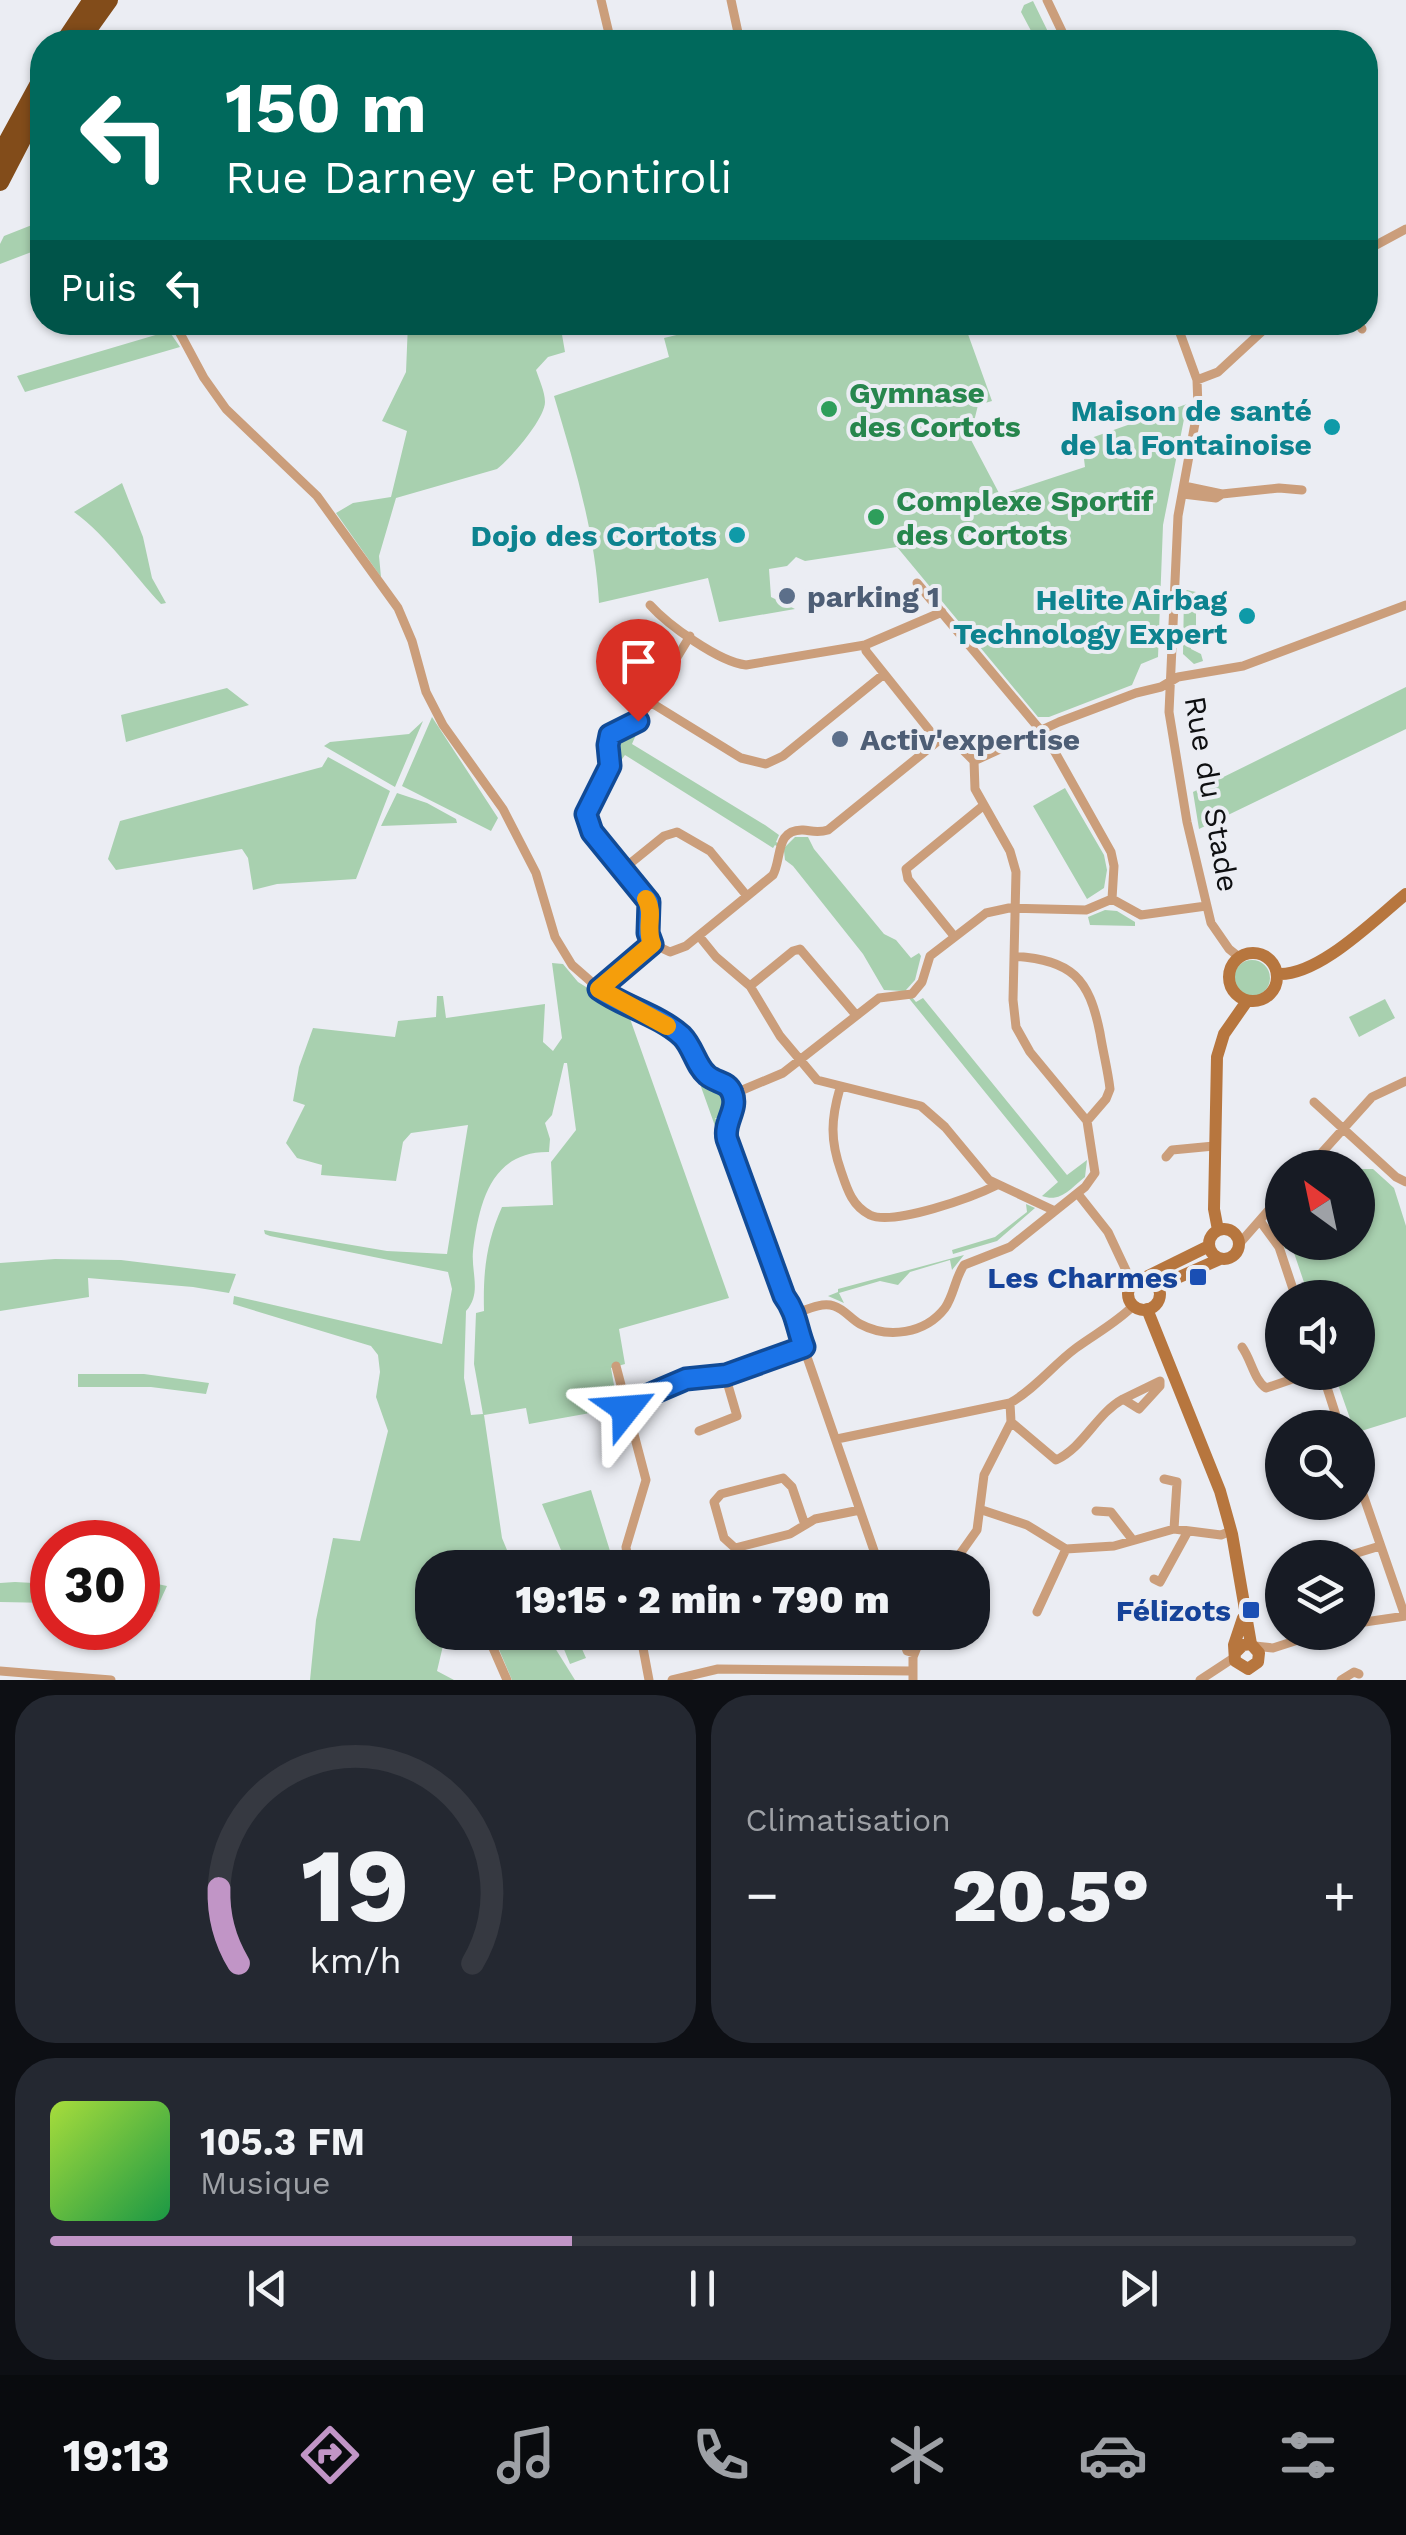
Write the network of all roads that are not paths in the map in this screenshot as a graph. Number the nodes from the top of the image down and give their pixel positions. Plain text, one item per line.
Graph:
1 (82, 0) edge
2 (601, 0) edge
3 (731, 0) edge
4 (1047, 0) edge
5 (101, 3) edge
6 (72, 30) edge
7 (86, 30) edge
8 (95, 30) edge
9 (608, 30) edge
10 (737, 30) edge
11 (1061, 30) edge
12 (30, 100) edge
13 (30, 124) edge
14 (0, 154) edge
15 (0, 182) edge
16 (1406, 229) edge
17 (1378, 244) edge
18 (182, 335) edge
19 (1181, 335) edge
20 (1258, 335) edge
21 (1198, 385) junction
22 (1184, 490) junction
23 (1302, 490) dead end
24 (918, 583) dead end
25 (650, 605) dead end
26 (1406, 605) edge
27 (942, 612) junction
28 (690, 636) junction
29 (865, 645) junction
30 (884, 674) junction
31 (1168, 683) junction
32 (650, 702) junction
33 (1041, 730) junction
34 (938, 741) junction
35 (974, 761) junction
36 (984, 805) junction
37 (622, 870) junction
38 (1406, 894) edge
39 (747, 896) junction
40 (1112, 899) junction
41 (1206, 906) junction
42 (1016, 908) junction
43 (698, 936) junction
44 (954, 936) junction
45 (652, 944) junction
46 (1014, 956) junction
47 (1239, 957) junction
48 (1276, 974) junction
49 (750, 986) junction
50 (599, 989) junction
51 (1247, 1000) junction
52 (856, 1014) junction
53 (800, 1060) junction
54 (1406, 1080) edge
55 (840, 1088) junction
56 (733, 1094) junction
57 (1314, 1102) dead end
58 (1087, 1120) junction
59 (1342, 1130) junction
60 (1214, 1146) junction
61 (1324, 1150) edge
62 (1166, 1157) dead end
63 (1406, 1182) edge
64 (997, 1186) junction
65 (1078, 1194) junction
66 (1054, 1211) junction
67 (1265, 1215) edge
68 (1260, 1221) junction
69 (1218, 1230) junction
70 (1240, 1236) junction
71 (1208, 1246) junction
72 (1220, 1259) junction
73 (1138, 1280) junction
74 (1290, 1280) edge
75 (1159, 1289) junction
76 (1140, 1308) junction
77 (797, 1314) junction
78 (1242, 1346) dead end
79 (804, 1347) junction
80 (616, 1366) dead end
81 (726, 1375) junction
82 (1166, 1379) junction
83 (1265, 1387) edge
84 (1123, 1398) junction
85 (1010, 1403) junction
86 (626, 1409) junction
87 (1011, 1422) junction
88 (699, 1430) dead end
89 (837, 1440) junction
90 (1164, 1480) dead end
91 (860, 1510) junction
92 (982, 1510) junction
93 (1096, 1510) dead end
94 (1371, 1520) edge
95 (805, 1525) junction
96 (1174, 1529) junction
97 (1188, 1531) junction
98 (1231, 1532) junction
99 (1132, 1539) junction
100 (1380, 1546) junction
101 (1375, 1548) edge
102 (1066, 1549) junction
103 (626, 1550) edge
104 (874, 1550) edge
105 (963, 1550) edge
106 (1154, 1579) dead end
107 (1038, 1612) dead end
108 (1244, 1615) junction
109 (1405, 1616) edge
110 (1375, 1620) edge
111 (1253, 1645) junction
112 (1265, 1647) edge
113 (494, 1650) edge
114 (643, 1650) edge
115 (907, 1650) edge
116 (915, 1650) edge
117 (1271, 1650) edge
118 (914, 1653) junction
119 (1236, 1658) junction
120 (1257, 1663) junction
121 (0, 1671) edge
122 (737, 1674) edge
123 (1359, 1674) dead end
124 (912, 1676) edge
125 (107, 1680) edge
126 (506, 1680) edge
127 (649, 1680) edge
128 (672, 1680) edge
129 (1200, 1680) edge
130 (1246, 1680) edge
131 (1254, 1680) edge
132 (1341, 1680) edge

1 - 8 street
2 - 9 street
3 - 10 street
4 - 11 street
5 - 6 highway
5 - 7 highway
12 - 14 highway
13 - 15 highway
16 - 17 street
18 - 50 street
19 - 21 street
20 - 21 street
21 - 22 street, Rue du Stade
22 - 23 street
22 - 31 street, Rue du Stade
24 - 27 street
25 - 28 street
26 - 31 street
27 - 29 street
27 - 33 street
28 - 29 street
28 - 32 street
29 - 30 street
30 - 32 street
30 - 34 street
31 - 33 street
31 - 41 street, Rue du Stade
32 - 37 street
33 - 35 street
33 - 40 street
34 - 35 street
34 - 39 street
35 - 36 street
36 - 42 street
36 - 44 street
37 - 39 street
37 - 45 street
38 - 48 street
39 - 43 street
40 - 41 street
40 - 42 street
41 - 47 street, Rue du Stade
42 - 44 street
42 - 46 street
43 - 45 street
43 - 49 street
44 - 52 street
45 - 50 street
46 - 58 street
46 - 58 street
47 - 48 street
47 - 51 street
48 - 51 street
49 - 52 street
49 - 53 street
50 - 56 street
51 - 60 street
52 - 53 street
53 - 55 street
53 - 56 street
54 - 59 street
55 - 64 street
55 - 64 street
56 - 77 street
57 - 59 street
58 - 65 street
59 - 61 street
59 - 63 street
60 - 62 street
60 - 69 street
64 - 66 street
65 - 66 street
65 - 73 street
66 - 77 street
67 - 68 street
68 - 70 street
68 - 74 street
69 - 70 street
69 - 71 street
70 - 72 street
71 - 72 street
71 - 73 street
72 - 75 street
73 - 75 street
73 - 76 street
75 - 76 street
76 - 82 street
76 - 85 street
77 - 79 street
78 - 83 street
79 - 81 street
79 - 89 street
80 - 86 street
81 - 86 street
81 - 88 street
82 - 84 street
82 - 84 street
82 - 98 street
84 - 87 street
85 - 87 street
85 - 89 street
86 - 103 street
87 - 92 street
89 - 91 street
90 - 96 street
91 - 95 street
91 - 104 street
92 - 102 street
92 - 105 street
93 - 99 street
94 - 100 street
95 - 95 street
96 - 97 street
96 - 99 street
97 - 98 street
97 - 106 street
98 - 108 street
99 - 102 street
100 - 101 street
100 - 109 street
102 - 107 street
108 - 111 street
108 - 119 street
109 - 110 street
111 - 112 street
111 - 119 street
111 - 120 street
113 - 126 street
114 - 127 street
115 - 118 street
116 - 118 street
117 - 120 street
118 - 124 street
119 - 120 street
119 - 129 street
119 - 130 street
120 - 131 street
121 - 125 street
122 - 124 street
122 - 128 street
123 - 132 street

